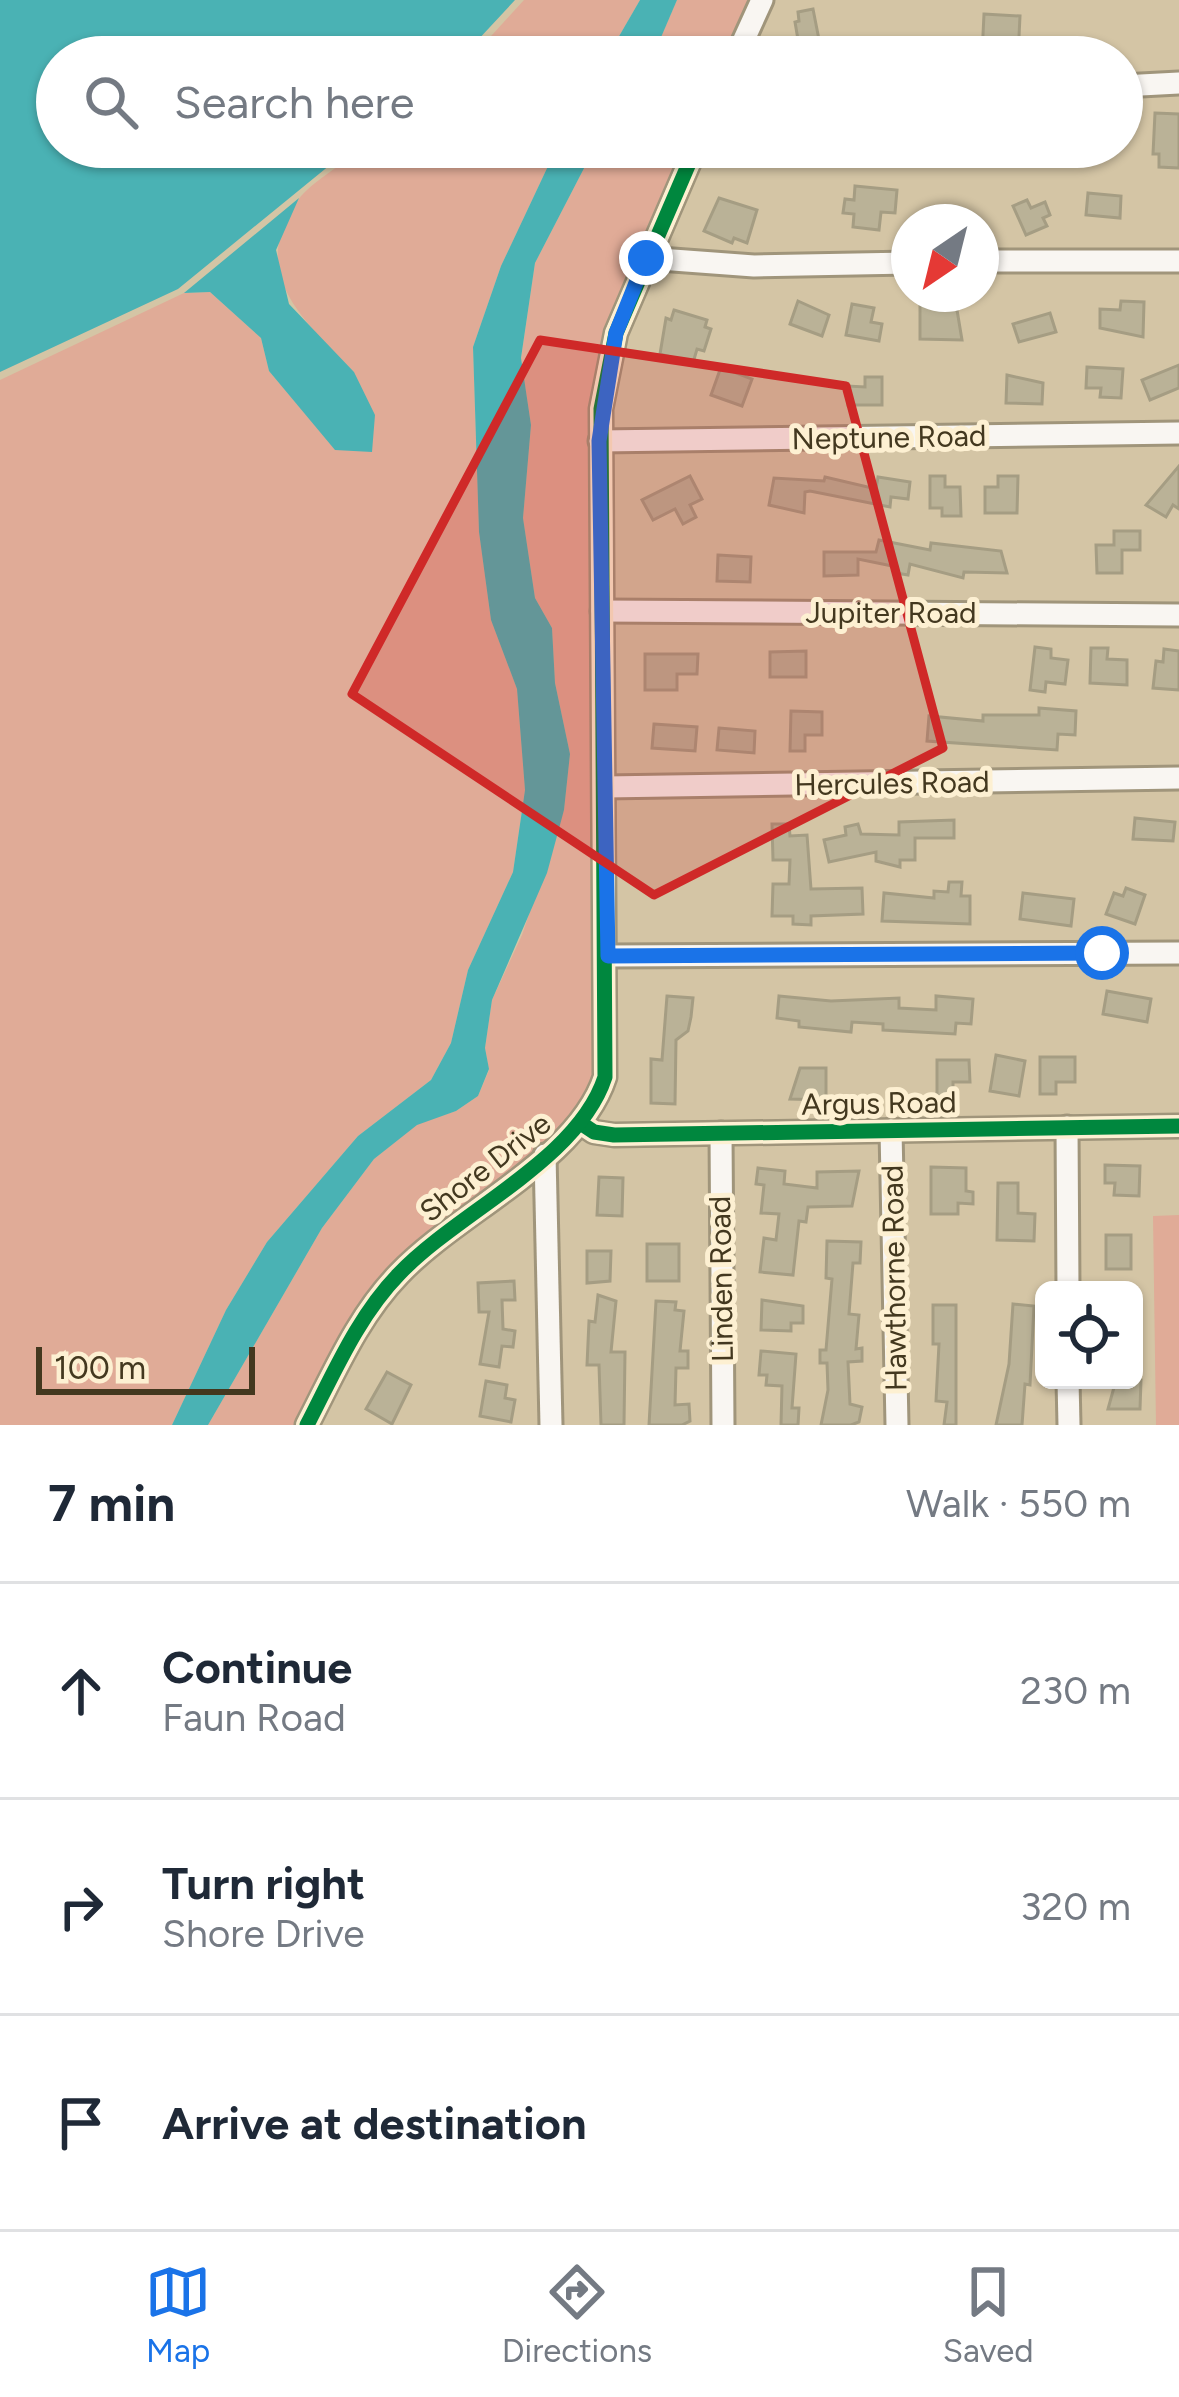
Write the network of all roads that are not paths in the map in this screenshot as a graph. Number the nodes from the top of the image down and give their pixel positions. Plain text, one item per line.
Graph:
1 (761, 0) edge
2 (745, 36) edge
3 (1179, 83) edge
4 (1143, 85) edge
5 (687, 168) edge
6 (646, 258) junction
7 (999, 261) edge
8 (1179, 261) edge
9 (891, 263) edge
10 (1179, 433) edge
11 (599, 441) junction
12 (602, 611) junction
13 (1179, 615) edge
14 (1179, 778) edge
15 (605, 787) junction
16 (1179, 953) edge
17 (608, 956) junction
18 (582, 1124) junction
19 (1179, 1126) edge
20 (1066, 1127) junction
21 (891, 1130) junction
22 (721, 1132) junction
23 (545, 1155) junction
24 (1067, 1281) edge
25 (1068, 1389) edge
26 (307, 1425) edge
27 (550, 1425) edge
28 (723, 1425) edge
29 (897, 1425) edge
30 (1069, 1425) edge

1 - 2 street
3 - 4 street
5 - 6 street, Shore Drive
6 - 9 street
6 - 11 street, Shore Drive
7 - 8 street
10 - 11 street, Neptune Road
11 - 12 street, Shore Drive
12 - 13 street, Jupiter Road
12 - 15 street, Shore Drive
14 - 15 street, Hercules Road
15 - 17 street, Shore Drive
16 - 17 street
17 - 18 street, Shore Drive
18 - 22 street, Argus Road
18 - 23 street, Shore Drive
19 - 20 street, Argus Road
20 - 21 street, Argus Road
20 - 24 street
21 - 22 street, Argus Road
21 - 29 street, Hawthorne Road
22 - 28 street, Linden Road
23 - 26 street, Shore Drive
23 - 27 street
25 - 30 street

